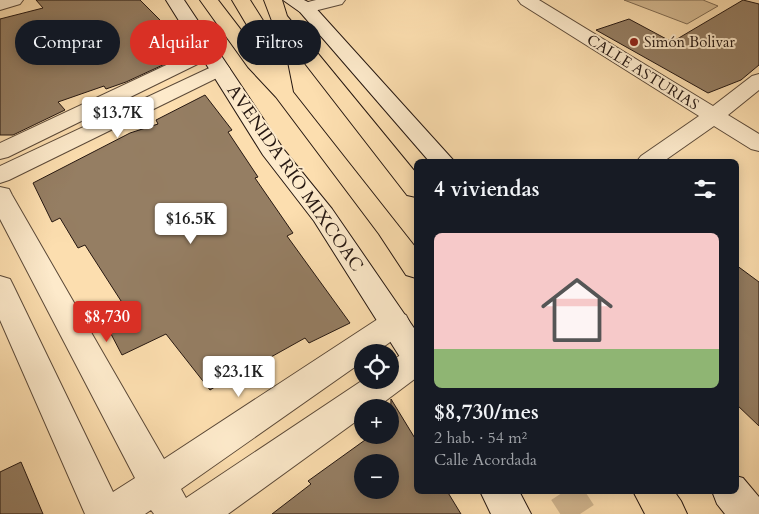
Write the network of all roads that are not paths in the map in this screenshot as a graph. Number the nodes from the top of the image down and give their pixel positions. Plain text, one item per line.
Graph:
1 (14, 0) edge
2 (175, 0) edge
3 (209, 0) edge
4 (241, 0) edge
5 (273, 0) edge
6 (336, 0) edge
7 (527, 0) edge
8 (299, 4) edge
9 (0, 5) edge
10 (188, 20) edge
11 (202, 65) edge
12 (205, 65) edge
13 (217, 65) edge
14 (759, 80) edge
15 (283, 93) junction
16 (714, 116) junction
17 (759, 144) edge
18 (0, 152) edge
19 (440, 159) edge
20 (652, 159) edge
21 (0, 175) edge
22 (414, 187) edge
23 (0, 195) edge
24 (414, 265) edge
25 (0, 287) edge
26 (395, 323) junction
27 (414, 353) edge
28 (414, 362) edge
29 (399, 373) edge
30 (376, 389) edge
31 (157, 482) junction
32 (500, 494) edge
33 (653, 494) edge
34 (732, 494) edge
35 (104, 514) edge
36 (113, 514) edge
37 (174, 514) edge
38 (196, 514) edge
39 (512, 514) edge
40 (668, 514) edge
41 (749, 514) edge

1 - 9 street
2 - 10 street, AVENIDA RÍO MIXCOAC
3 - 15 highway
4 - 15 highway
5 - 22 highway
6 - 8 street
7 - 16 street, CALLE ASTURIAS
8 - 19 street
11 - 18 street
12 - 21 street
13 - 26 street, AVENIDA RÍO MIXCOAC
14 - 16 street
15 - 24 highway
16 - 17 street, CALLE ASTURIAS
16 - 20 street
23 - 31 street
25 - 35 street
26 - 27 street, AVENIDA RÍO MIXCOAC
26 - 31 street
28 - 29 street
30 - 38 street
31 - 36 street
31 - 37 street
32 - 39 street
33 - 40 highway
34 - 41 street

